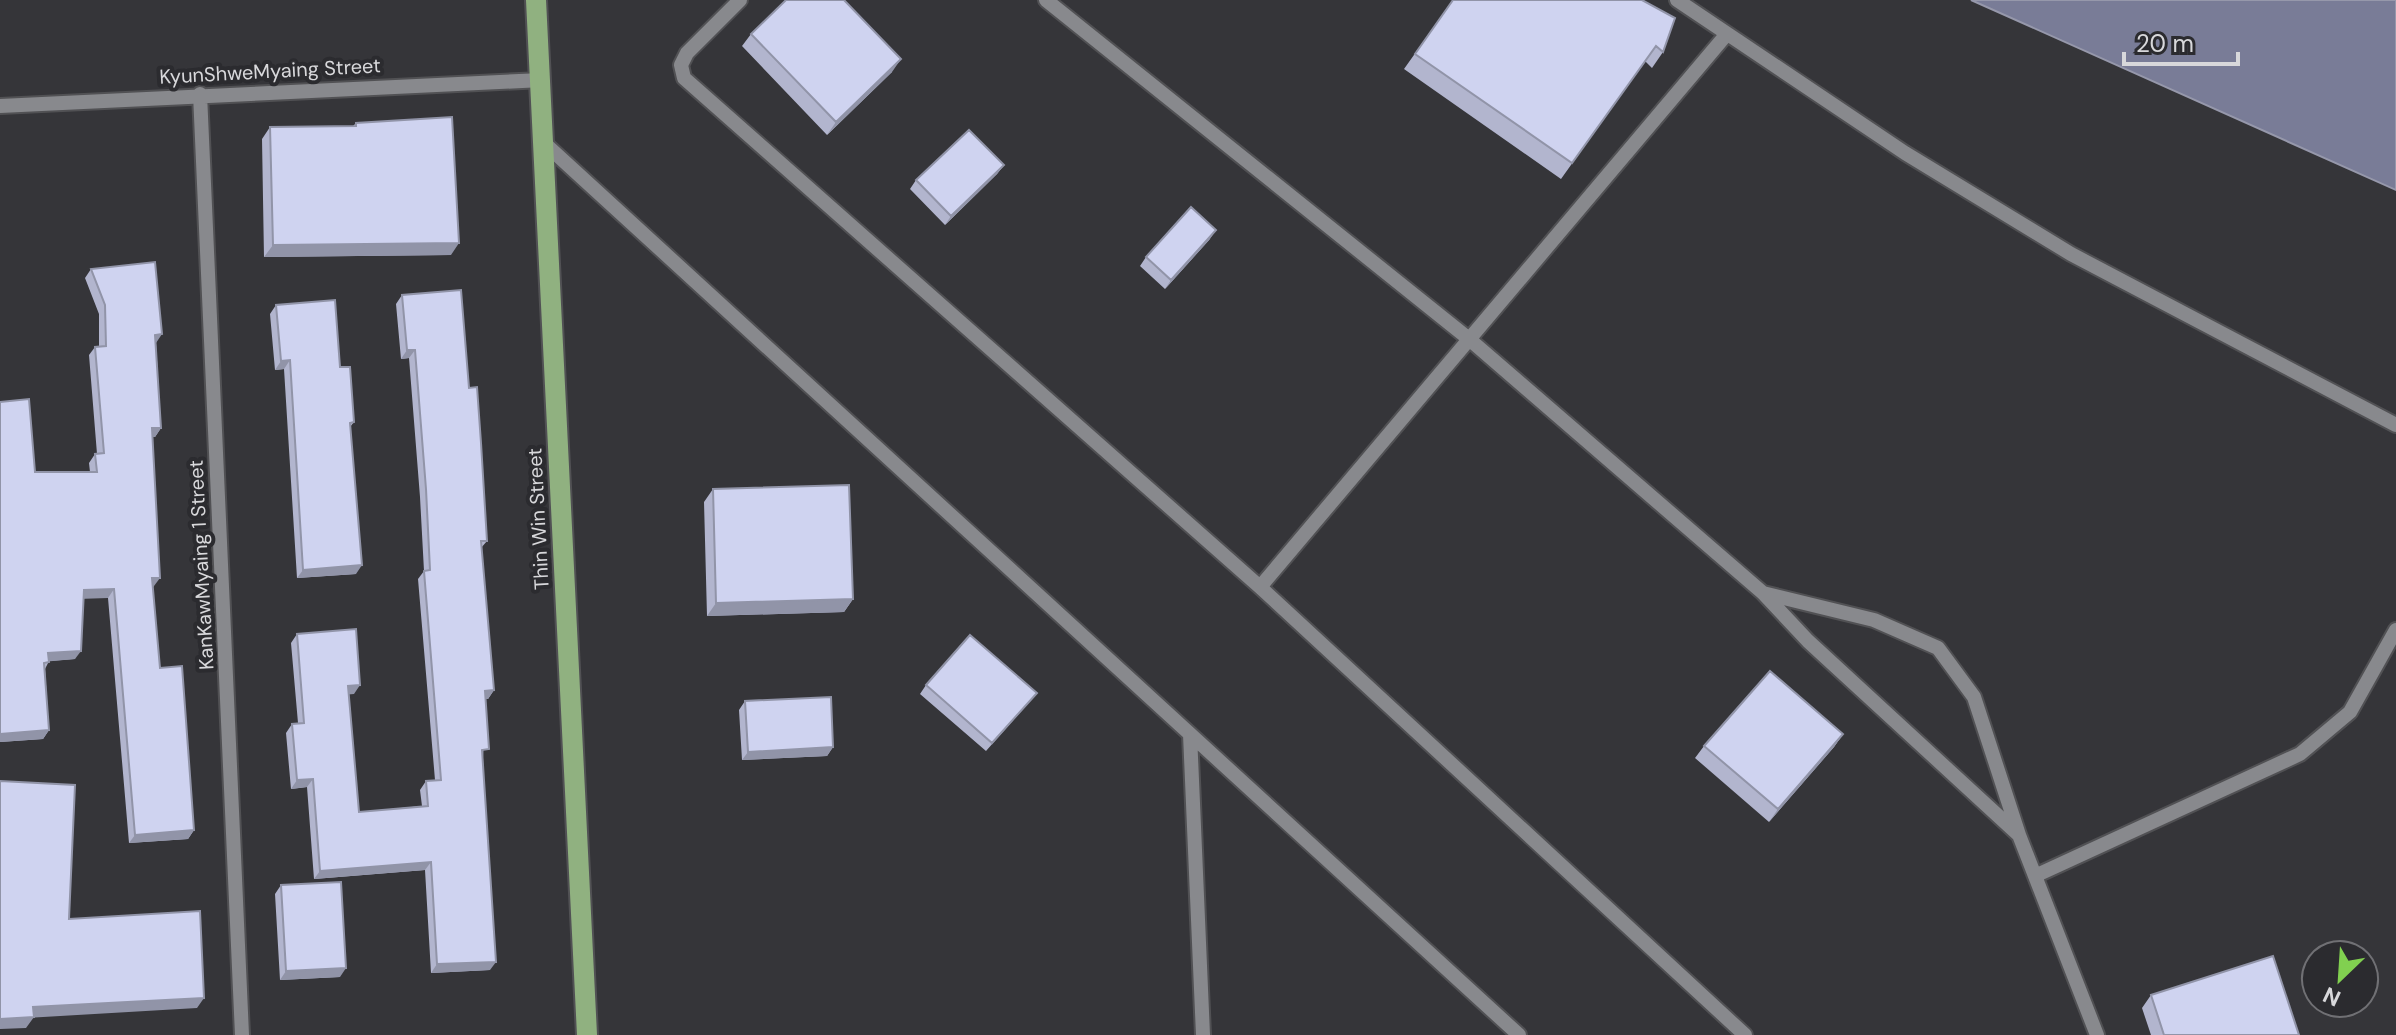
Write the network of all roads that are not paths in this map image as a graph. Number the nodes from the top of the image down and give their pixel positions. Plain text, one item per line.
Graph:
1 (536, 0) edge
2 (740, 0) edge
3 (1046, 0) edge
4 (1677, 0) edge
5 (1726, 35) junction
6 (542, 80) junction
7 (200, 94) junction
8 (0, 106) edge
9 (543, 142) junction
10 (1469, 339) junction
11 (2396, 425) edge
12 (1260, 587) junction
13 (1763, 593) junction
14 (2396, 630) edge
15 (1190, 734) junction
16 (2019, 835) junction
17 (2037, 875) junction
18 (242, 1035) edge
19 (586, 1035) edge
20 (1203, 1035) edge
21 (1519, 1035) edge
22 (1745, 1035) edge
23 (2097, 1035) edge

1 - 6 main road, Thin Win Street
2 - 12 street
3 - 10 street
4 - 5 street
5 - 10 street
5 - 11 street
6 - 7 street, KyunShweMyaing Street
6 - 9 main road, Thin Win Street
7 - 8 street, KyunShweMyaing Street
7 - 18 street, KanKawMyaing 1 Street
9 - 15 street
9 - 19 main road, Thin Win Street
10 - 12 street
10 - 13 street
12 - 22 street
13 - 16 street
13 - 16 street
14 - 17 street
15 - 20 street
15 - 21 street
16 - 17 street
17 - 23 street

